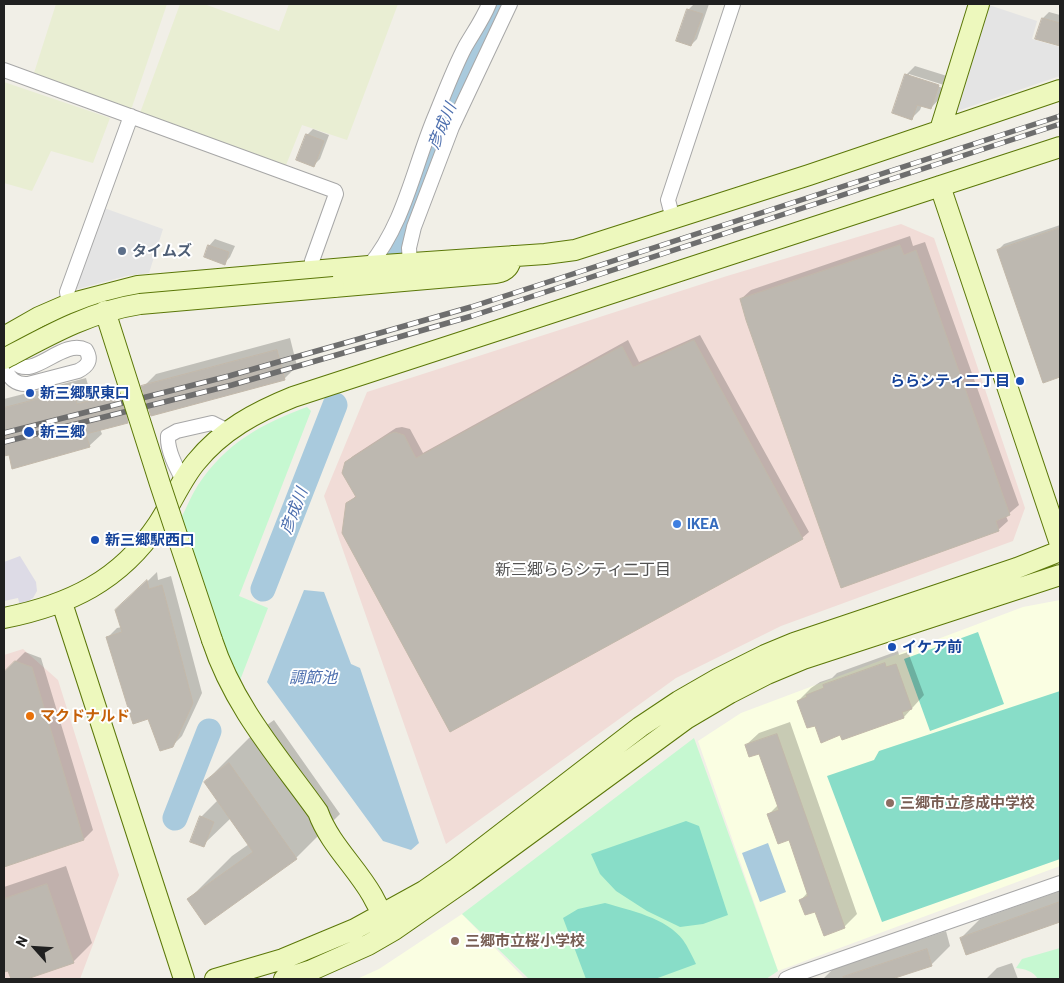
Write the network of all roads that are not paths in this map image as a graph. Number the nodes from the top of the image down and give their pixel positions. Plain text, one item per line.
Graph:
1 (489, 4) edge
2 (510, 4) edge
3 (733, 4) edge
4 (978, 4) edge
5 (4, 70) edge
6 (1060, 90) edge
7 (131, 116) junction
8 (940, 130) junction
9 (1060, 147) edge
10 (940, 186) junction
11 (673, 219) junction
12 (512, 256) junction
13 (410, 264) junction
14 (369, 266) junction
15 (311, 271) junction
16 (69, 304) junction
17 (105, 311) junction
18 (4, 337) edge
19 (4, 345) edge
20 (4, 359) edge
21 (30, 366) junction
22 (4, 368) edge
23 (35, 382) junction
24 (228, 431) junction
25 (184, 480) junction
26 (1060, 544) edge
27 (1060, 551) edge
28 (1060, 574) edge
29 (62, 603) junction
30 (4, 618) edge
31 (1060, 883) edge
32 (388, 911) junction
33 (394, 930) junction
34 (184, 979) edge
35 (215, 979) edge
36 (284, 979) edge
37 (786, 979) edge

1 - 14 street
2 - 13 street
3 - 11 street
4 - 8 street
5 - 7 street
6 - 8 street
7 - 15 street
7 - 16 street
8 - 11 street
9 - 10 street
10 - 24 street
10 - 26 street
11 - 12 street
12 - 13 street
12 - 17 street, bridge
13 - 14 street
14 - 15 street
15 - 16 street
16 - 18 street
17 - 20 street, bridge
17 - 32 street, bridge
19 - 21 street
21 - 23 street
21 - 23 street
22 - 23 street
24 - 25 street
24 - 25 street
25 - 29 street
27 - 32 street
28 - 33 street
29 - 30 street
29 - 34 street
31 - 37 street
32 - 33 street
32 - 35 street
33 - 36 street

